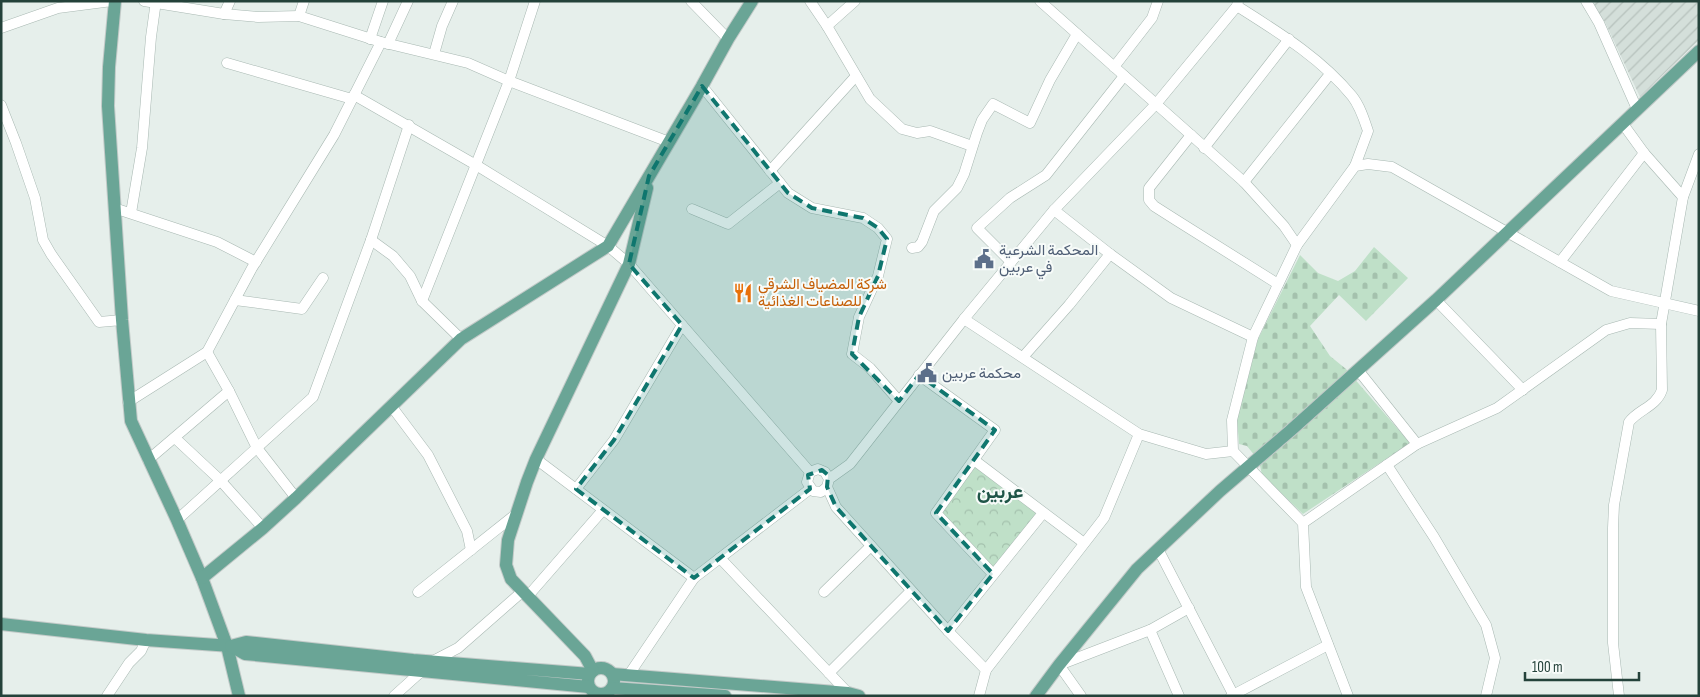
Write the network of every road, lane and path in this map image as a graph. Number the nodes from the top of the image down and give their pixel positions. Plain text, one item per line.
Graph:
1 (114, 1) edge
2 (144, 1) edge
3 (230, 1) edge
4 (304, 1) edge
5 (383, 1) edge
6 (408, 1) edge
7 (453, 1) edge
8 (535, 1) edge
9 (691, 1) edge
10 (752, 1) edge
11 (810, 1) edge
12 (855, 1) edge
13 (1040, 1) edge
14 (1158, 1) edge
15 (1586, 1) edge
16 (155, 3) edge
17 (1237, 4) edge
18 (224, 14) junction
19 (299, 16) junction
20 (828, 26) junction
21 (1, 28) edge
22 (1077, 34) junction
23 (370, 39) junction
24 (728, 39) junction
25 (1289, 39) junction
26 (385, 43) junction
27 (1699, 51) edge
28 (434, 54) junction
29 (227, 63) dead end
30 (1114, 67) junction
31 (1330, 74) junction
32 (856, 76) junction
33 (1124, 76) junction
34 (510, 81) junction
35 (702, 86) junction
36 (353, 97) junction
37 (1156, 104) junction
38 (1, 106) edge
39 (1637, 109) junction
40 (1623, 124) junction
41 (409, 125) junction
42 (1191, 136) junction
43 (669, 142) junction
44 (972, 146) junction
45 (1204, 148) junction
46 (1644, 153) junction
47 (1699, 154) edge
48 (476, 165) junction
49 (1355, 166) junction
50 (770, 171) junction
51 (1696, 171) edge
52 (650, 176) junction
53 (1244, 182) junction
54 (780, 183) junction
55 (1683, 197) junction
56 (114, 208) junction
57 (692, 208) dead end
58 (1054, 210) junction
59 (131, 213) junction
60 (1508, 232) junction
61 (371, 240) junction
62 (608, 246) junction
63 (1297, 246) junction
64 (912, 248) dead end
65 (1110, 254) junction
66 (256, 262) junction
67 (1011, 262) junction
68 (1560, 262) junction
69 (629, 264) junction
70 (323, 278) dead end
71 (1278, 284) junction
72 (235, 300) junction
73 (1436, 300) junction
74 (422, 301) junction
75 (1665, 303) junction
76 (1699, 311) edge
77 (964, 318) junction
78 (122, 320) junction
79 (1661, 324) junction
80 (682, 325) junction
81 (1253, 338) junction
82 (461, 340) junction
83 (207, 352) junction
84 (1023, 357) junction
85 (1358, 370) junction
86 (919, 375) junction
87 (1523, 390) junction
88 (229, 391) junction
89 (899, 401) junction
90 (128, 402) junction
91 (392, 407) junction
92 (1139, 434) junction
93 (175, 438) junction
94 (1417, 444) junction
95 (257, 448) junction
96 (1233, 451) junction
97 (536, 459) junction
98 (148, 460) junction
99 (974, 460) junction
100 (1387, 464) junction
101 (1248, 467) junction
102 (810, 472) junction
103 (220, 480) junction
104 (828, 483) junction
105 (576, 489) junction
106 (810, 489) junction
107 (296, 498) junction
108 (603, 510) junction
109 (1043, 513) junction
110 (516, 514) junction
111 (177, 520) junction
112 (1303, 523) junction
113 (263, 528) junction
114 (1084, 543) junction
115 (871, 546) junction
116 (1158, 549) junction
117 (471, 550) junction
118 (720, 558) junction
119 (993, 574) junction
120 (202, 578) junction
121 (694, 578) junction
122 (911, 591) junction
123 (418, 592) dead end
124 (824, 592) dead end
125 (526, 594) junction
126 (1190, 608) junction
127 (1, 624) edge
128 (1150, 630) junction
129 (948, 632) junction
130 (146, 640) junction
131 (1328, 645) junction
132 (229, 646) junction
133 (433, 661) junction
134 (1059, 665) junction
135 (986, 670) junction
136 (422, 671) junction
137 (829, 673) junction
138 (612, 674) junction
139 (628, 676) junction
140 (593, 687) edge
141 (612, 688) junction
142 (854, 694) edge
143 (1233, 695) edge
144 (107, 696) edge
145 (239, 696) edge
146 (394, 696) edge
147 (724, 696) edge
148 (979, 696) edge
149 (1036, 696) edge
150 (1081, 696) edge
151 (1179, 696) edge
152 (1348, 696) edge
153 (1486, 696) edge
154 (1619, 696) edge

1 - 21 street
1 - 56 main road
2 - 16 street
3 - 18 street
4 - 19 street
5 - 23 street
6 - 26 street
7 - 28 street
8 - 34 street
9 - 24 street
10 - 24 main road
11 - 20 street
12 - 20 street
13 - 22 street
14 - 30 street
15 - 39 street
16 - 18 street
16 - 59 street
17 - 25 street
17 - 37 street
18 - 19 street
19 - 23 street
20 - 32 street
22 - 30 street
22 - 44 street
23 - 26 street
24 - 35 main road
25 - 31 street
25 - 45 street
26 - 28 street
26 - 36 street
27 - 39 main road
28 - 34 street
29 - 36 street
30 - 33 street
31 - 49 street
31 - 53 street
32 - 44 street
32 - 50 street
33 - 37 street
33 - 67 street
34 - 43 street
34 - 48 street
35 - 43 main road
35 - 50 street
36 - 41 street
36 - 66 street
37 - 42 street
37 - 58 street
38 - 78 street
39 - 40 main road
40 - 46 street
40 - 60 main road
41 - 48 street
41 - 61 street
42 - 45 street
42 - 71 street
43 - 52 main road
44 - 64 street
45 - 53 street
46 - 55 street
46 - 68 street
47 - 51 street
48 - 62 street
48 - 74 street
49 - 60 street
49 - 63 street
50 - 54 street
51 - 55 street
52 - 62 main road
52 - 69 main road
53 - 63 street
54 - 57 street
54 - 89 street
55 - 75 street
56 - 59 street
56 - 78 main road
58 - 65 street
58 - 67 street
59 - 66 street
60 - 68 street
60 - 73 main road
61 - 74 street
61 - 95 street
62 - 69 street
62 - 82 main road
63 - 71 street
65 - 81 street
65 - 84 street
66 - 72 street
67 - 77 street
68 - 75 street
69 - 80 street
69 - 97 main road
70 - 72 street
71 - 81 street
72 - 83 street
73 - 85 main road
73 - 87 street
74 - 82 street
75 - 76 street
75 - 79 street
77 - 84 street
77 - 86 street
78 - 90 main road
79 - 87 street
79 - 154 street
80 - 102 street
80 - 105 street
81 - 96 street
82 - 91 main road
83 - 88 street
83 - 90 street
84 - 92 street
85 - 94 street
85 - 101 main road
86 - 89 street
86 - 99 street
87 - 94 street
88 - 93 street
88 - 95 street
89 - 104 street
90 - 98 main road
91 - 107 main road
91 - 117 street
92 - 96 street
92 - 114 street
93 - 98 street
93 - 103 street
94 - 100 street
95 - 103 street
95 - 107 street
96 - 101 street
97 - 105 street
97 - 110 main road
98 - 111 main road
99 - 109 street
99 - 119 street
100 - 112 street
100 - 153 street
101 - 112 street
101 - 116 main road
102 - 104 street
102 - 106 street
103 - 111 street
103 - 113 street
104 - 106 street
104 - 115 street
105 - 108 street
106 - 118 street
107 - 113 main road
108 - 121 street
108 - 125 street
109 - 114 street
109 - 119 street
110 - 117 street
110 - 125 main road
111 - 120 main road
112 - 131 street
113 - 120 main road
114 - 135 street
115 - 122 street
115 - 124 street
116 - 126 street
116 - 134 main road
117 - 123 street
118 - 121 street
118 - 137 street
119 - 129 street
120 - 132 main road
121 - 139 street
122 - 129 street
122 - 137 street
125 - 133 street
125 - 140 main road
126 - 128 street
126 - 143 street
127 - 130 main road
128 - 134 street
128 - 151 street
129 - 135 street
130 - 132 main road
130 - 144 street
131 - 143 street
131 - 152 street
132 - 133 main road
132 - 136 main road
132 - 145 main road
133 - 136 street
133 - 140 main road
134 - 149 main road
134 - 150 street
135 - 148 street
136 - 140 main road
136 - 146 street
137 - 142 street
138 - 139 main road
138 - 140 main road
138 - 141 main road
139 - 142 main road
140 - 141 main road
141 - 147 main road

